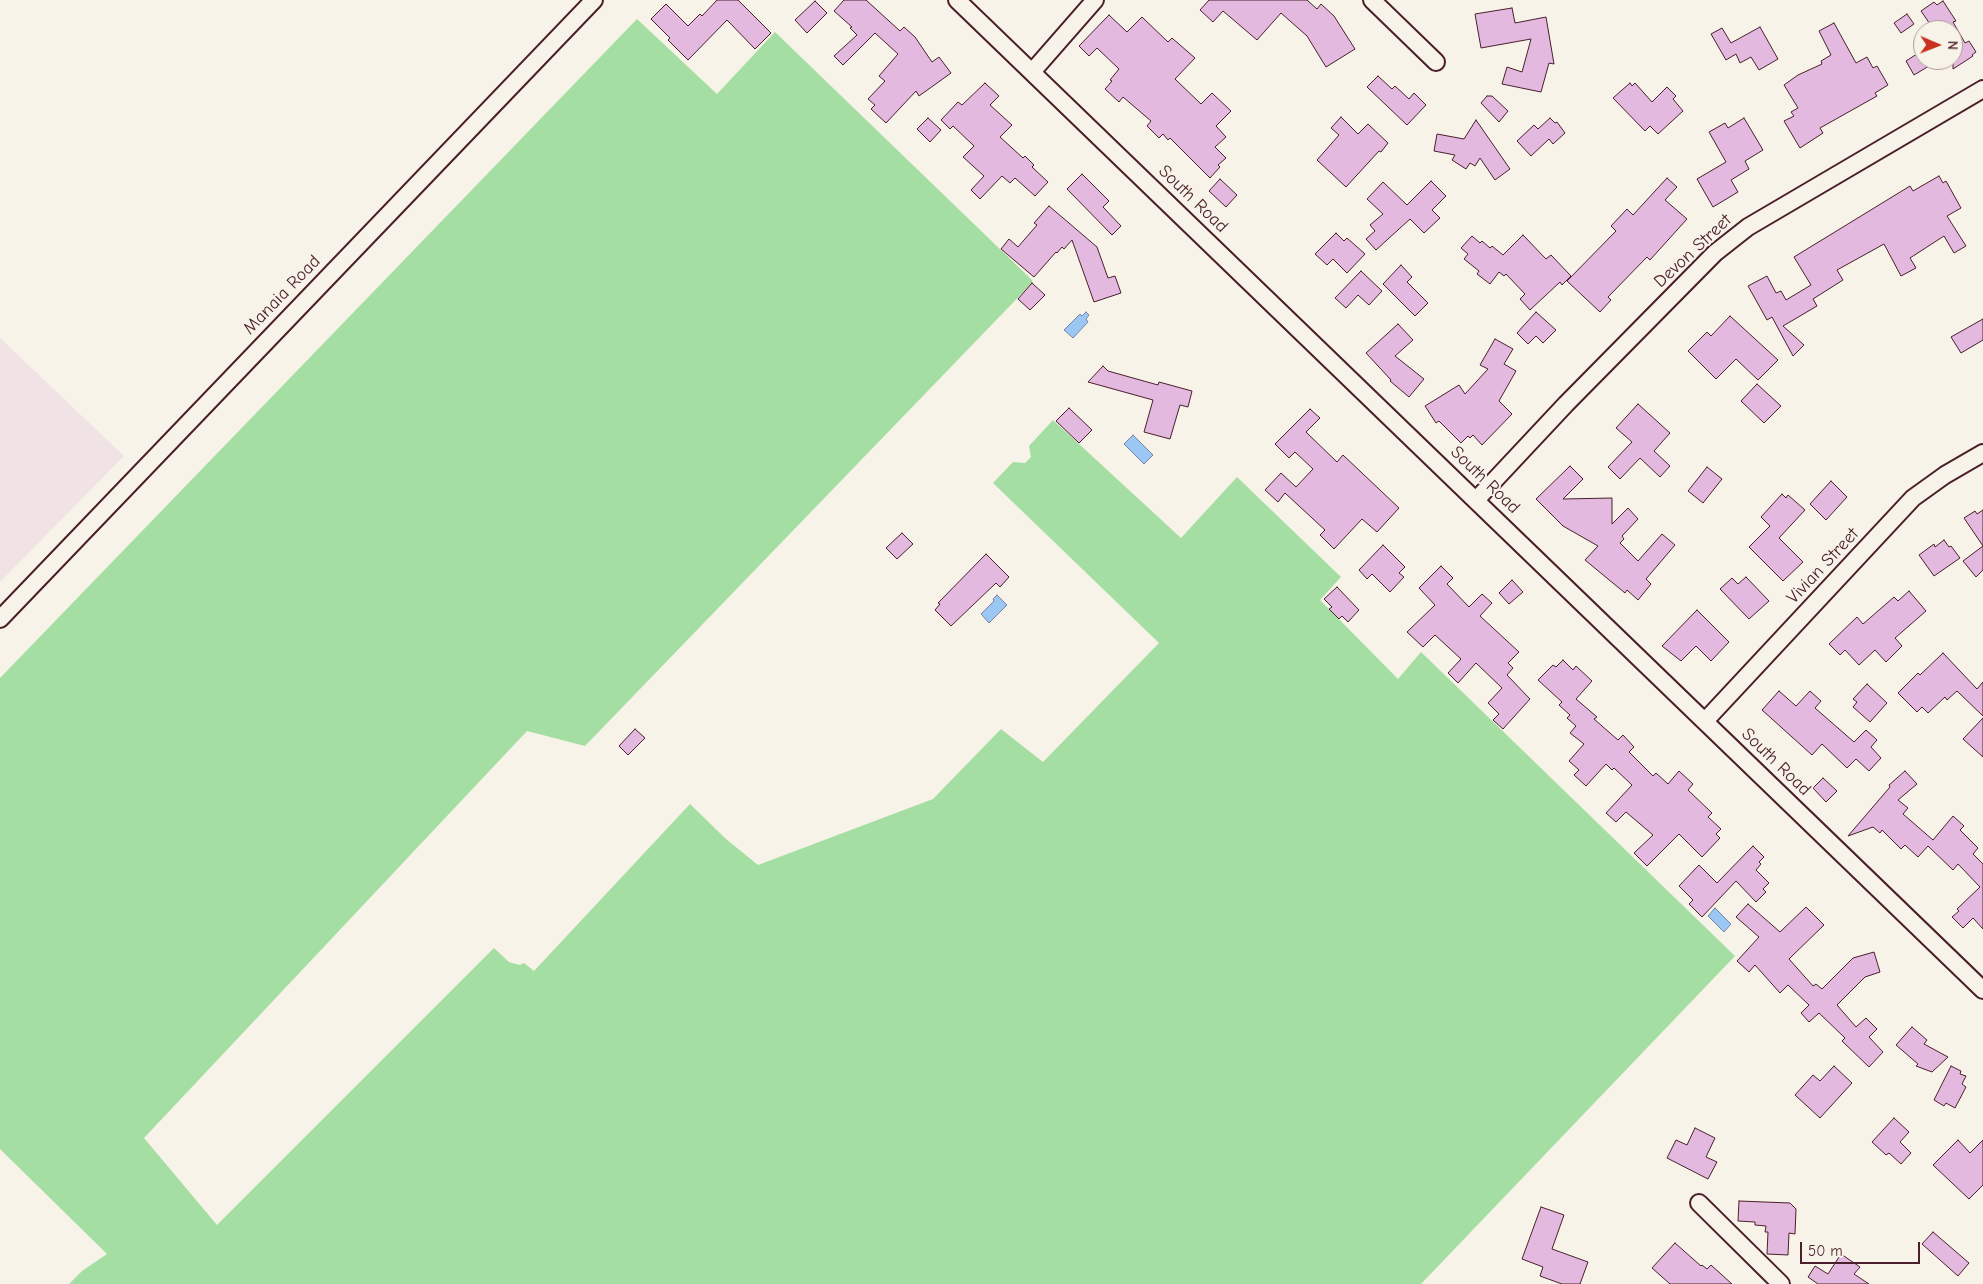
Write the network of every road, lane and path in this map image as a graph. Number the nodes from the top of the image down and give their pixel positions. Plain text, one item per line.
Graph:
1 (594, 0) edge
2 (957, 0) edge
3 (1096, 0) edge
4 (1372, 0) edge
5 (1436, 62) dead end
6 (1032, 72) junction
7 (1983, 89) edge
8 (1983, 453) edge
9 (1476, 500) junction
10 (0, 619) edge
11 (1705, 721) junction
12 (1983, 990) edge
13 (1699, 1204) dead end
14 (1781, 1284) edge

1 - 10 street, Manaia Road
2 - 6 street, South Road
3 - 6 street
4 - 5 street
6 - 9 street, South Road
7 - 9 street, Devon Street
8 - 11 street, Vivian Street
9 - 11 street, South Road
11 - 12 street, South Road
13 - 14 street

